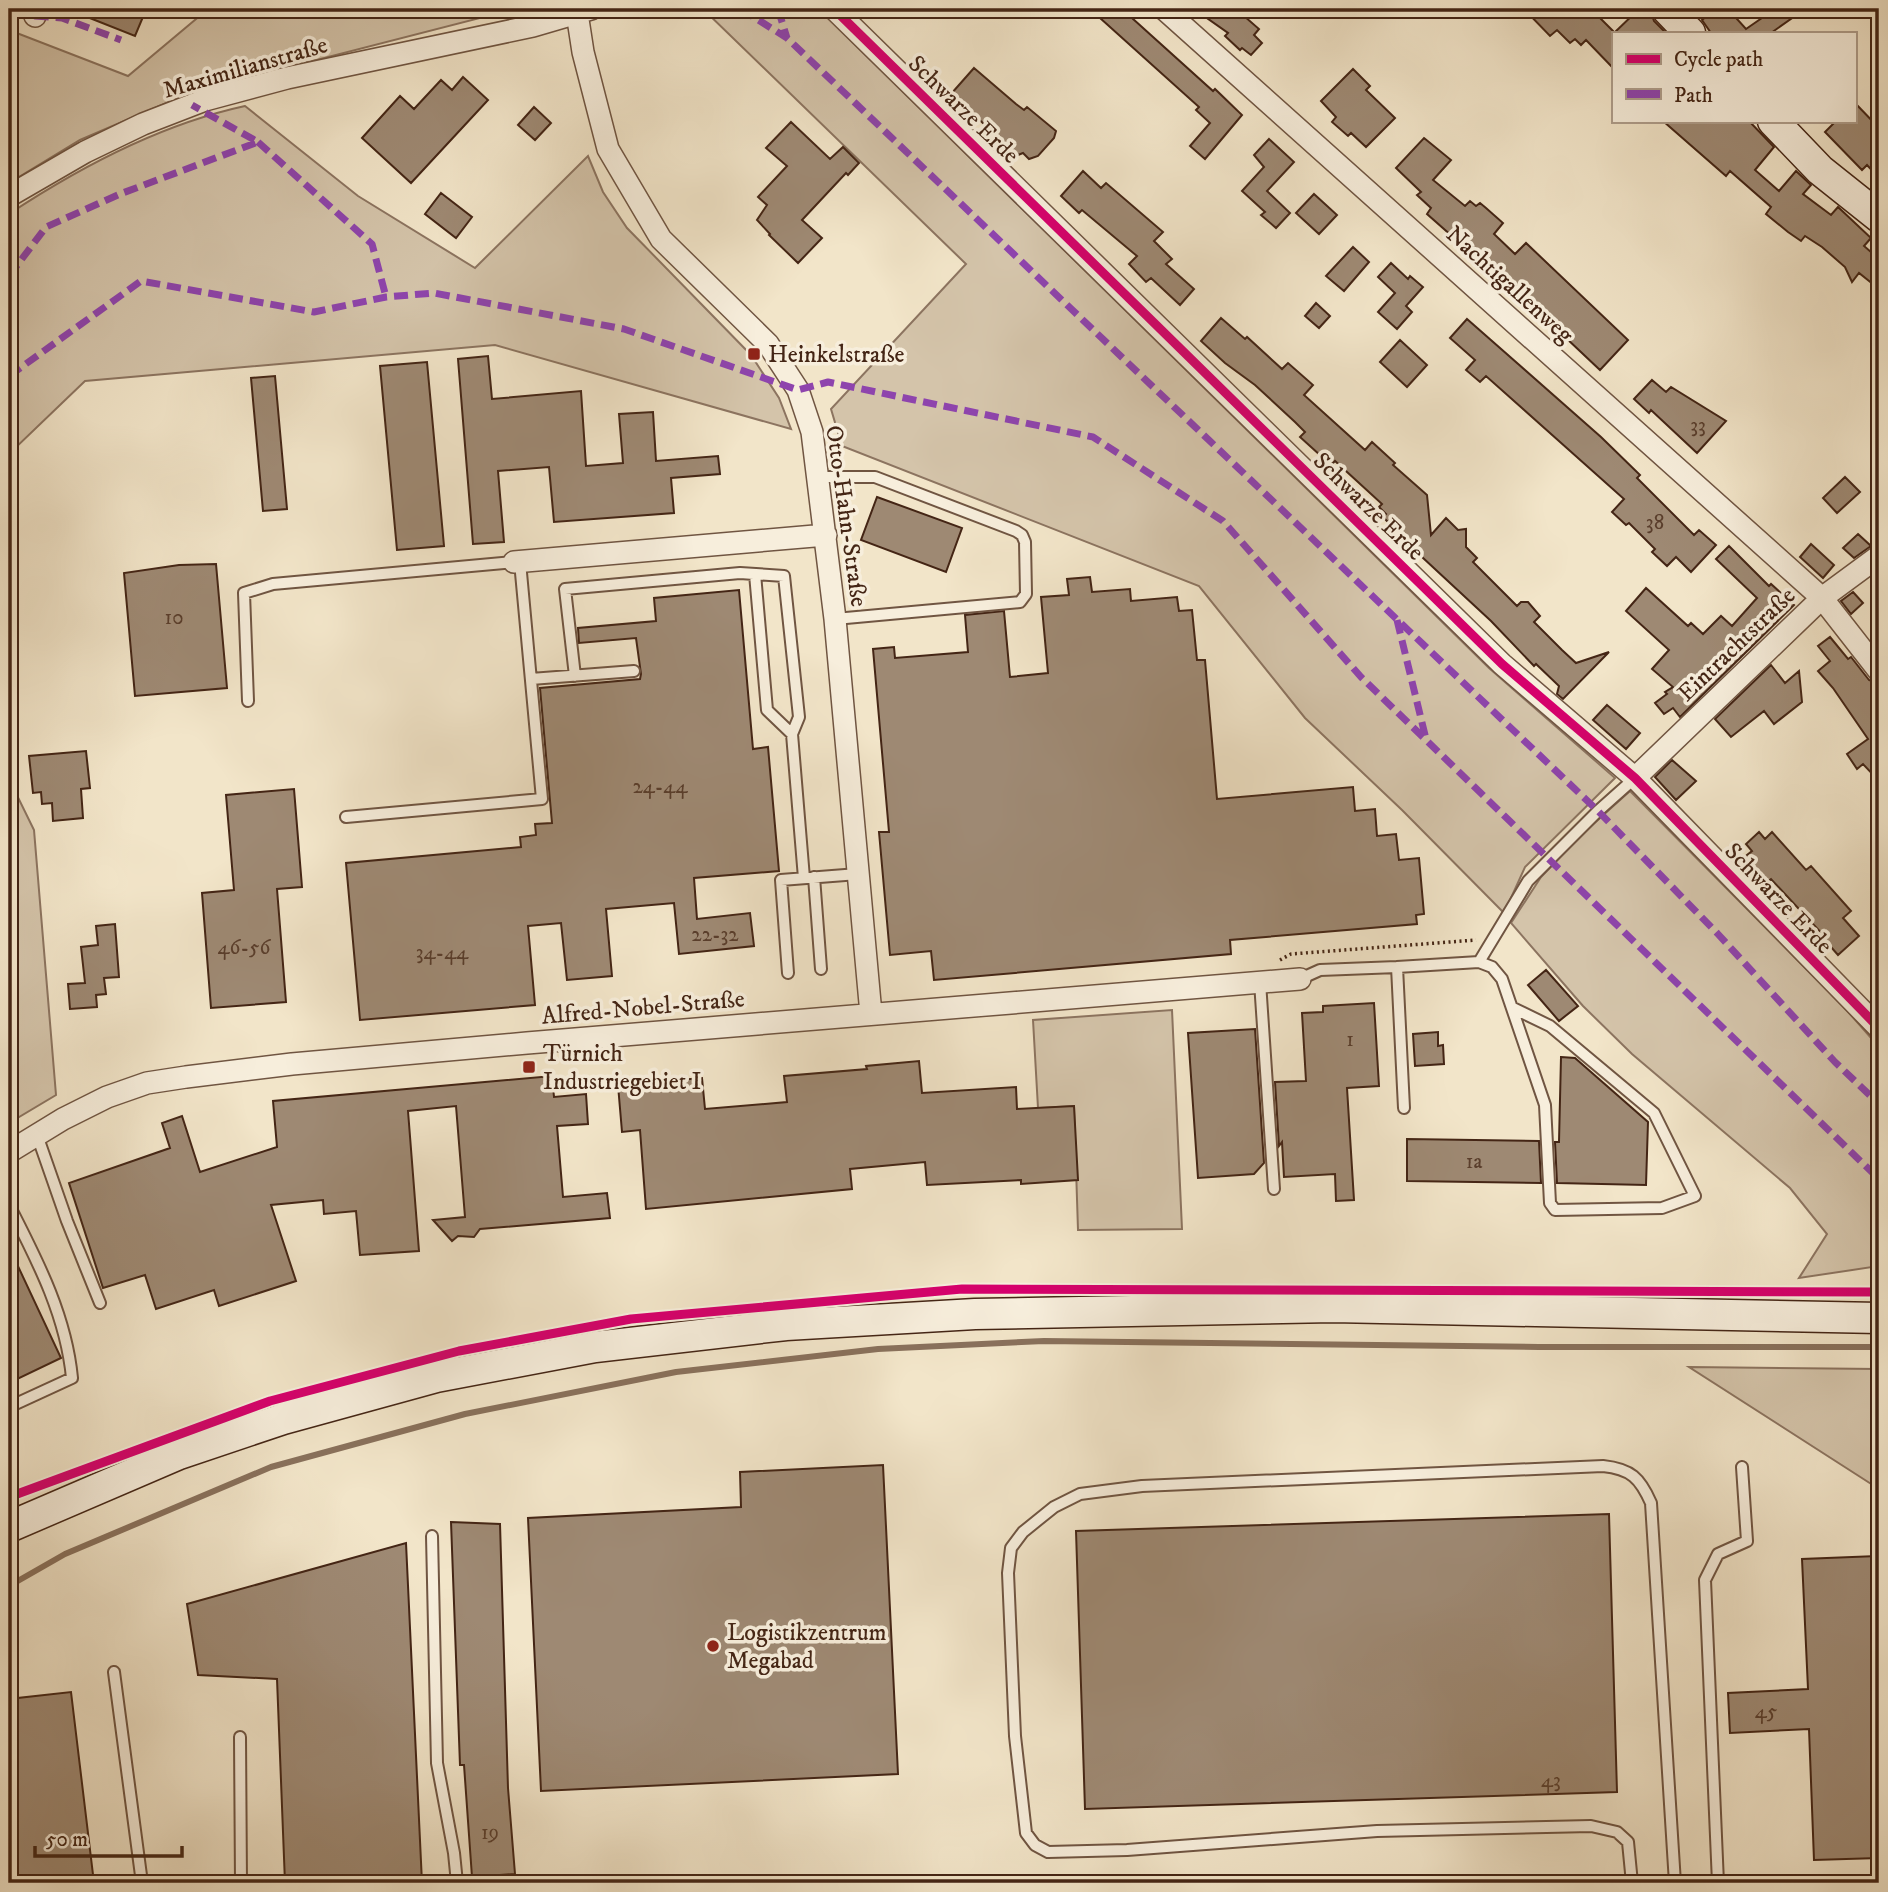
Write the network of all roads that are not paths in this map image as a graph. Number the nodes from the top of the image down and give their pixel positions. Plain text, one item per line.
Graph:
1 (834, 9) edge
2 (1164, 9) edge
3 (1667, 9) edge
4 (584, 11) edge
5 (1689, 32) edge
6 (1774, 122) edge
7 (9, 196) edge
8 (1879, 217) edge
9 (819, 477) junction
10 (825, 535) junction
11 (1879, 556) edge
12 (517, 562) junction
13 (755, 575) junction
14 (1822, 598) junction
15 (835, 619) junction
16 (635, 671) dead end
17 (1879, 671) edge
18 (575, 676) junction
19 (531, 679) junction
20 (248, 701) dead end
21 (792, 734) junction
22 (1635, 778) junction
23 (346, 817) dead end
24 (858, 874) junction
25 (809, 878) junction
26 (1479, 962) junction
27 (1397, 967) junction
28 (821, 969) dead end
29 (788, 973) dead end
30 (1300, 979) joint
31 (1260, 982) junction
32 (1513, 1009) junction
33 (871, 1014) junction
34 (1879, 1028) edge
35 (1404, 1108) dead end
36 (37, 1135) junction
37 (9, 1152) edge
38 (1274, 1189) dead end
39 (9, 1205) edge
40 (100, 1303) dead end
41 (1879, 1318) edge
42 (9, 1407) edge
43 (1742, 1467) dead end
44 (9, 1527) edge
45 (432, 1536) dead end
46 (114, 1672) dead end
47 (240, 1737) dead end
48 (142, 1883) edge
49 (241, 1883) edge
50 (457, 1883) edge
51 (1632, 1883) edge
52 (1675, 1883) edge
53 (1718, 1883) edge

1 - 22 street, Schwarze Erde
2 - 14 street, Nachtigallenweg
3 - 5 main road
4 - 7 street, Maximilianstraße
4 - 9 street, Otto-Hahn-Straße
6 - 8 main road
9 - 10 street, Otto-Hahn-Straße
9 - 15 lane
10 - 12 street
10 - 15 street, Otto-Hahn-Straße
11 - 14 street, Eintrachtstraße
12 - 19 lane
12 - 20 lane
13 - 18 lane
13 - 21 lane
13 - 21 lane
14 - 17 street, Nachtigallenweg
14 - 22 street, Eintrachtstraße
15 - 24 street, Otto-Hahn-Straße
16 - 18 lane
18 - 19 lane
19 - 23 lane
21 - 25 lane
22 - 26 lane
22 - 34 street, Schwarze Erde
24 - 25 lane
24 - 33 street, Otto-Hahn-Straße
25 - 28 lane
25 - 29 lane
26 - 27 lane
26 - 32 lane
27 - 30 lane
27 - 35 lane
30 - 31 street, Alfred-Nobel-Straße
31 - 33 street, Alfred-Nobel-Straße
31 - 38 lane
32 - 32 lane
33 - 36 street, Alfred-Nobel-Straße
36 - 37 street, Alfred-Nobel-Straße
36 - 40 lane
39 - 42 lane
41 - 44 main road
43 - 53 lane
45 - 50 lane
46 - 48 lane
47 - 49 lane
51 - 52 lane

